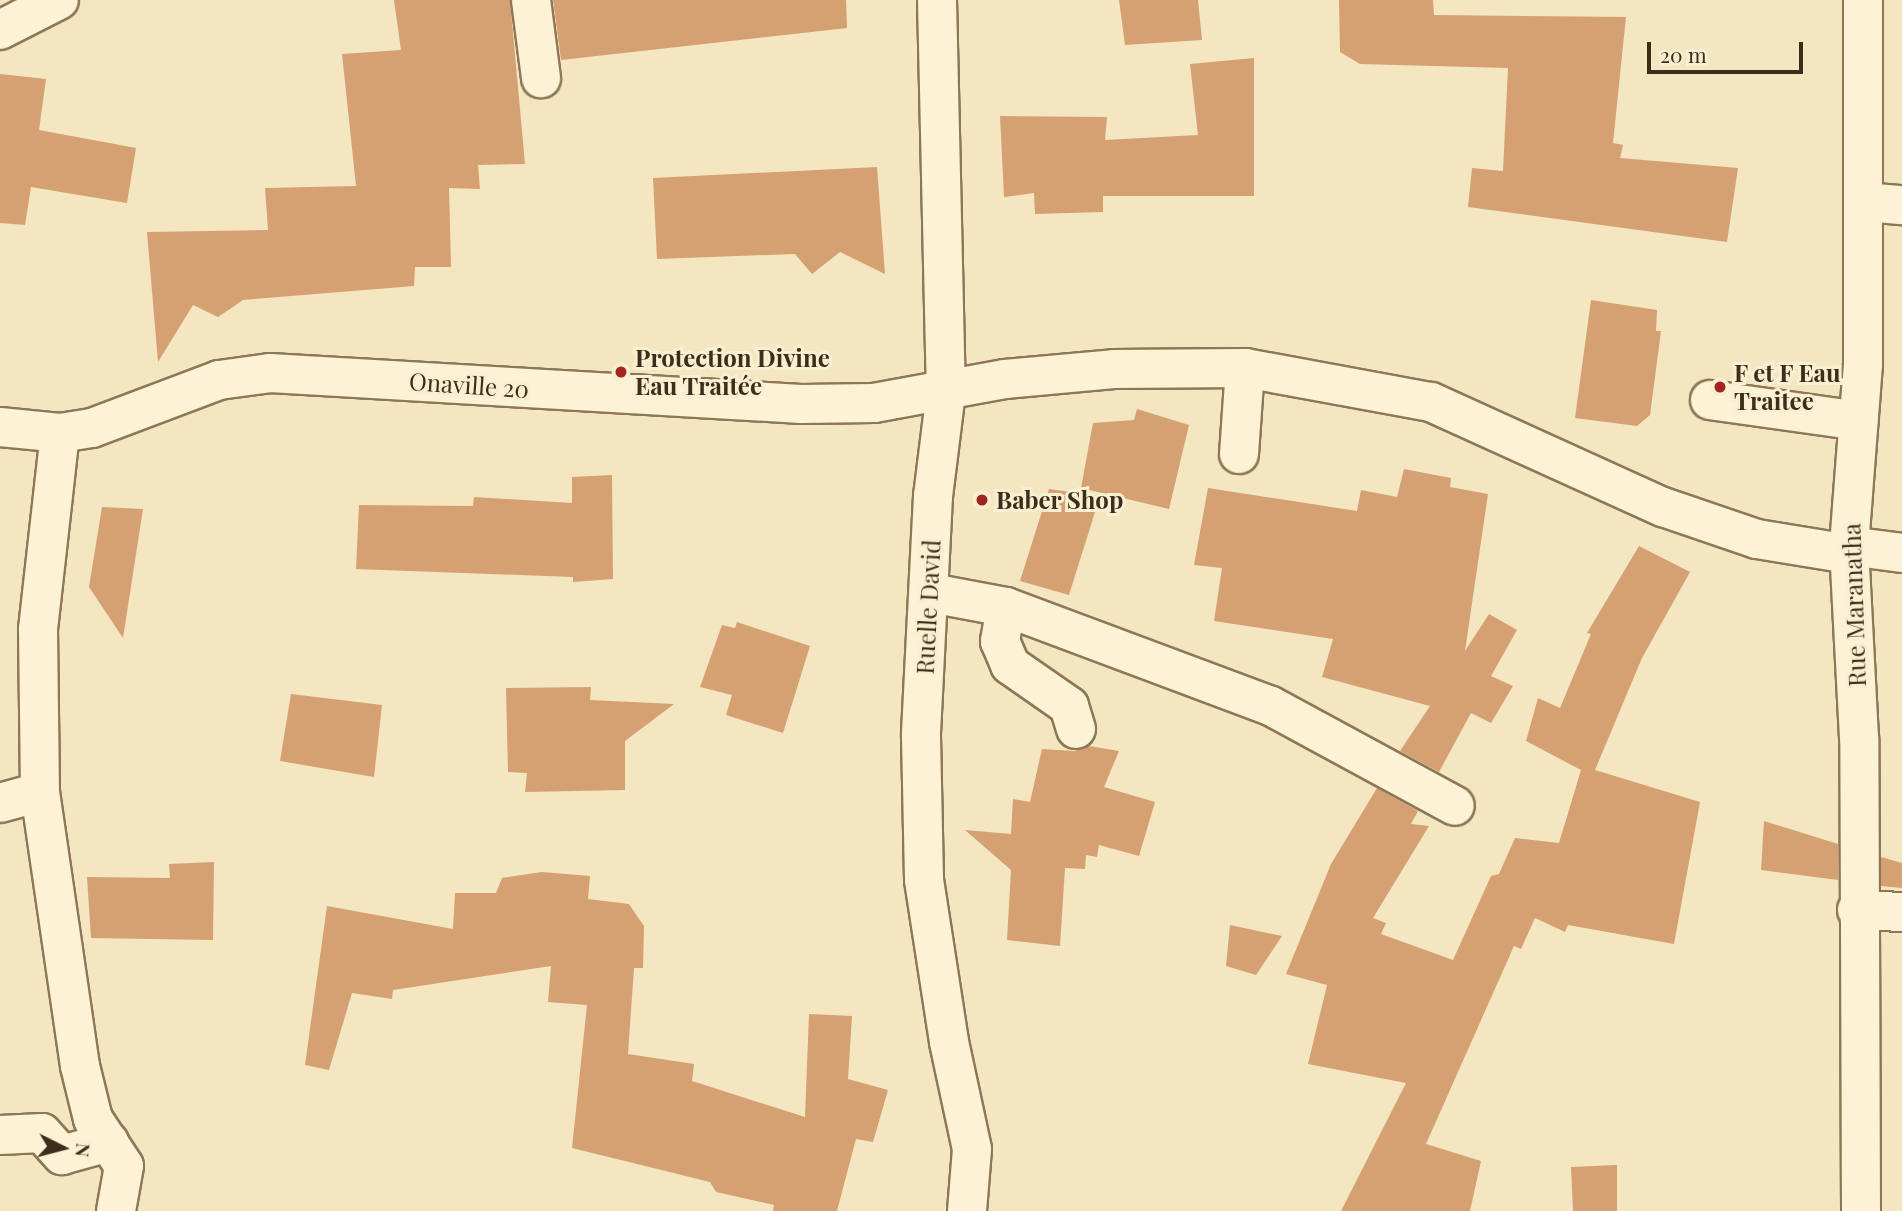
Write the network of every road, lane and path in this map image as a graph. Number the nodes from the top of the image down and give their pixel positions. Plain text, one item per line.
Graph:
1 (57, 0) edge
2 (531, 0) edge
3 (937, 0) edge
4 (1863, 0) edge
5 (0, 30) edge
6 (541, 78) dead end
7 (1884, 203) edge
8 (1245, 368) junction
9 (946, 392) junction
10 (1710, 400) dead end
11 (1858, 421) junction
12 (0, 427) edge
13 (60, 433) junction
14 (1239, 454) dead end
15 (1849, 550) junction
16 (1902, 553) edge
17 (931, 593) junction
18 (1006, 607) junction
19 (1076, 729) dead end
20 (40, 792) junction
21 (0, 803) edge
22 (1455, 806) dead end
23 (1857, 910) junction
24 (1902, 912) edge
25 (0, 1135) edge
26 (109, 1142) junction
27 (116, 1211) edge
28 (967, 1211) edge
29 (1860, 1211) edge

1 - 5 street
2 - 6 street
3 - 9 street, Ruelle David
4 - 7 street, Rue Maranatha
7 - 11 street, Rue Maranatha
8 - 9 street, Onaville 20
8 - 14 street
8 - 15 street, Onaville 20
9 - 13 street, Onaville 20
9 - 17 street, Ruelle David
10 - 11 street
11 - 15 street, Rue Maranatha
12 - 13 street, Onaville 20
13 - 20 street
15 - 16 street, Onaville 20
15 - 23 street, Rue Maranatha
17 - 18 street
17 - 28 street, Ruelle David
18 - 19 street
18 - 22 street
20 - 21 street
20 - 26 street
23 - 24 street
23 - 29 street, Rue Maranatha
25 - 26 street
26 - 27 street

